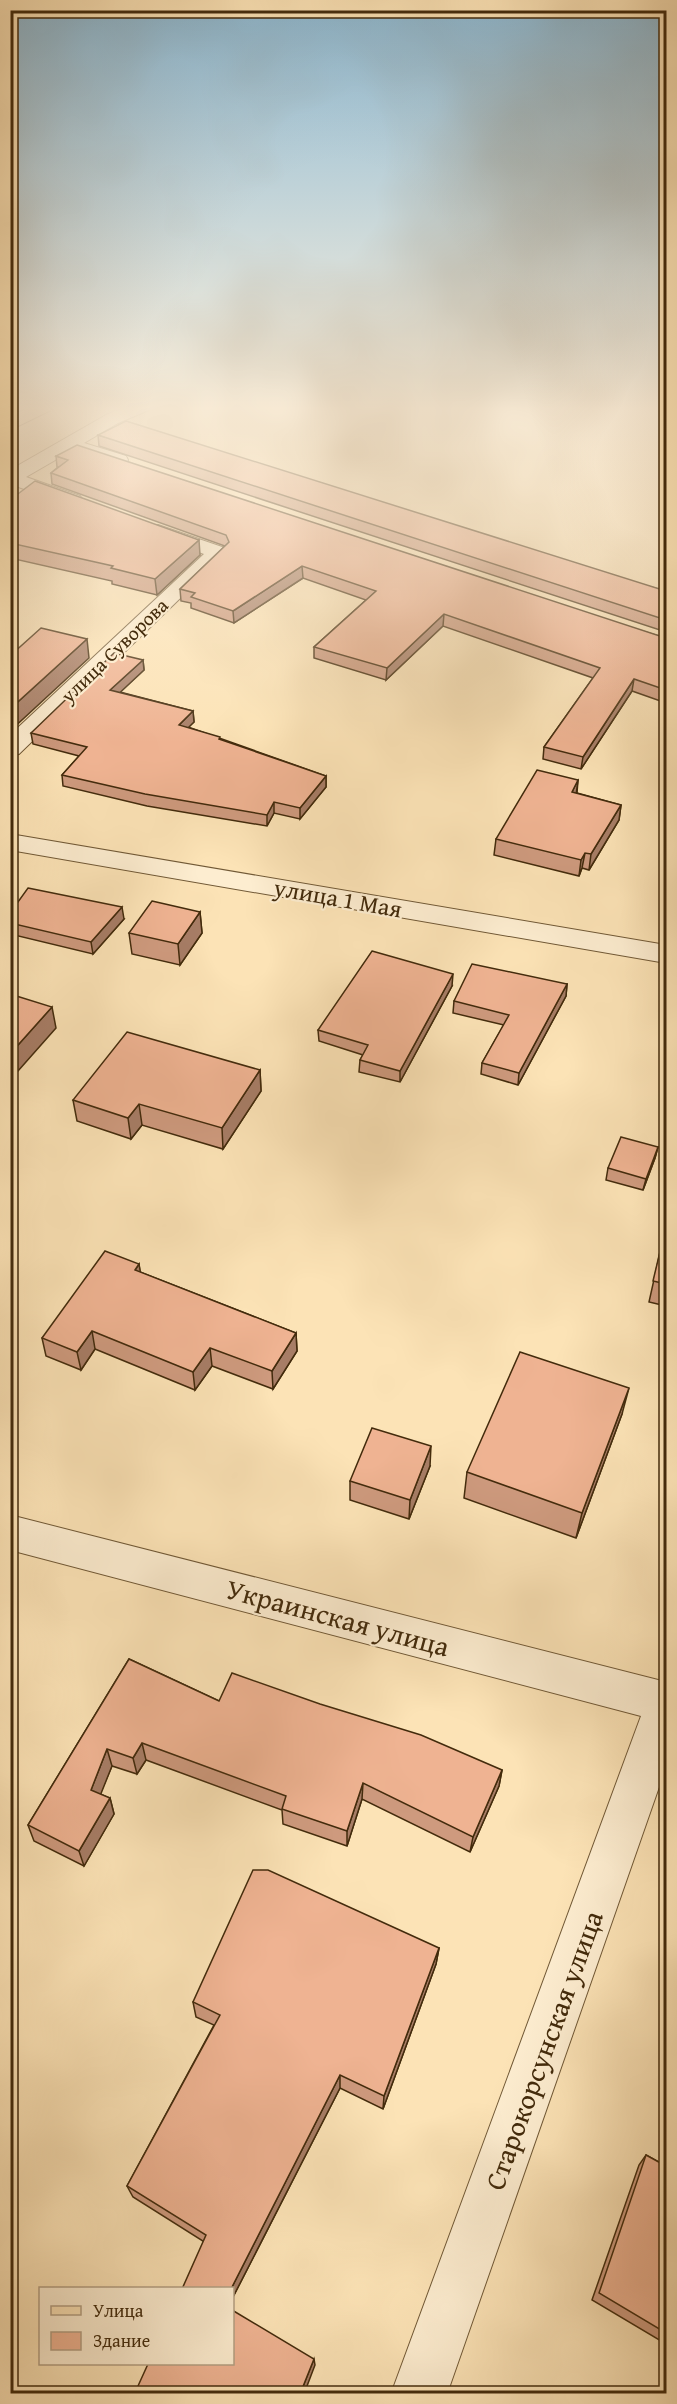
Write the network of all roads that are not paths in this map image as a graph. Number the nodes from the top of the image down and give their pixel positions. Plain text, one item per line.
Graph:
1 (142, 525) edge
2 (10, 749) edge
3 (10, 842) edge
4 (666, 954) edge
5 (10, 1532) edge
6 (666, 1702) edge
7 (666, 1707) edge
8 (418, 2394) edge

1 - 2 street, улица Суворова
3 - 4 street, улица 1 Мая
5 - 6 street, Украинская улица
7 - 8 street, Старокорсунская улица

